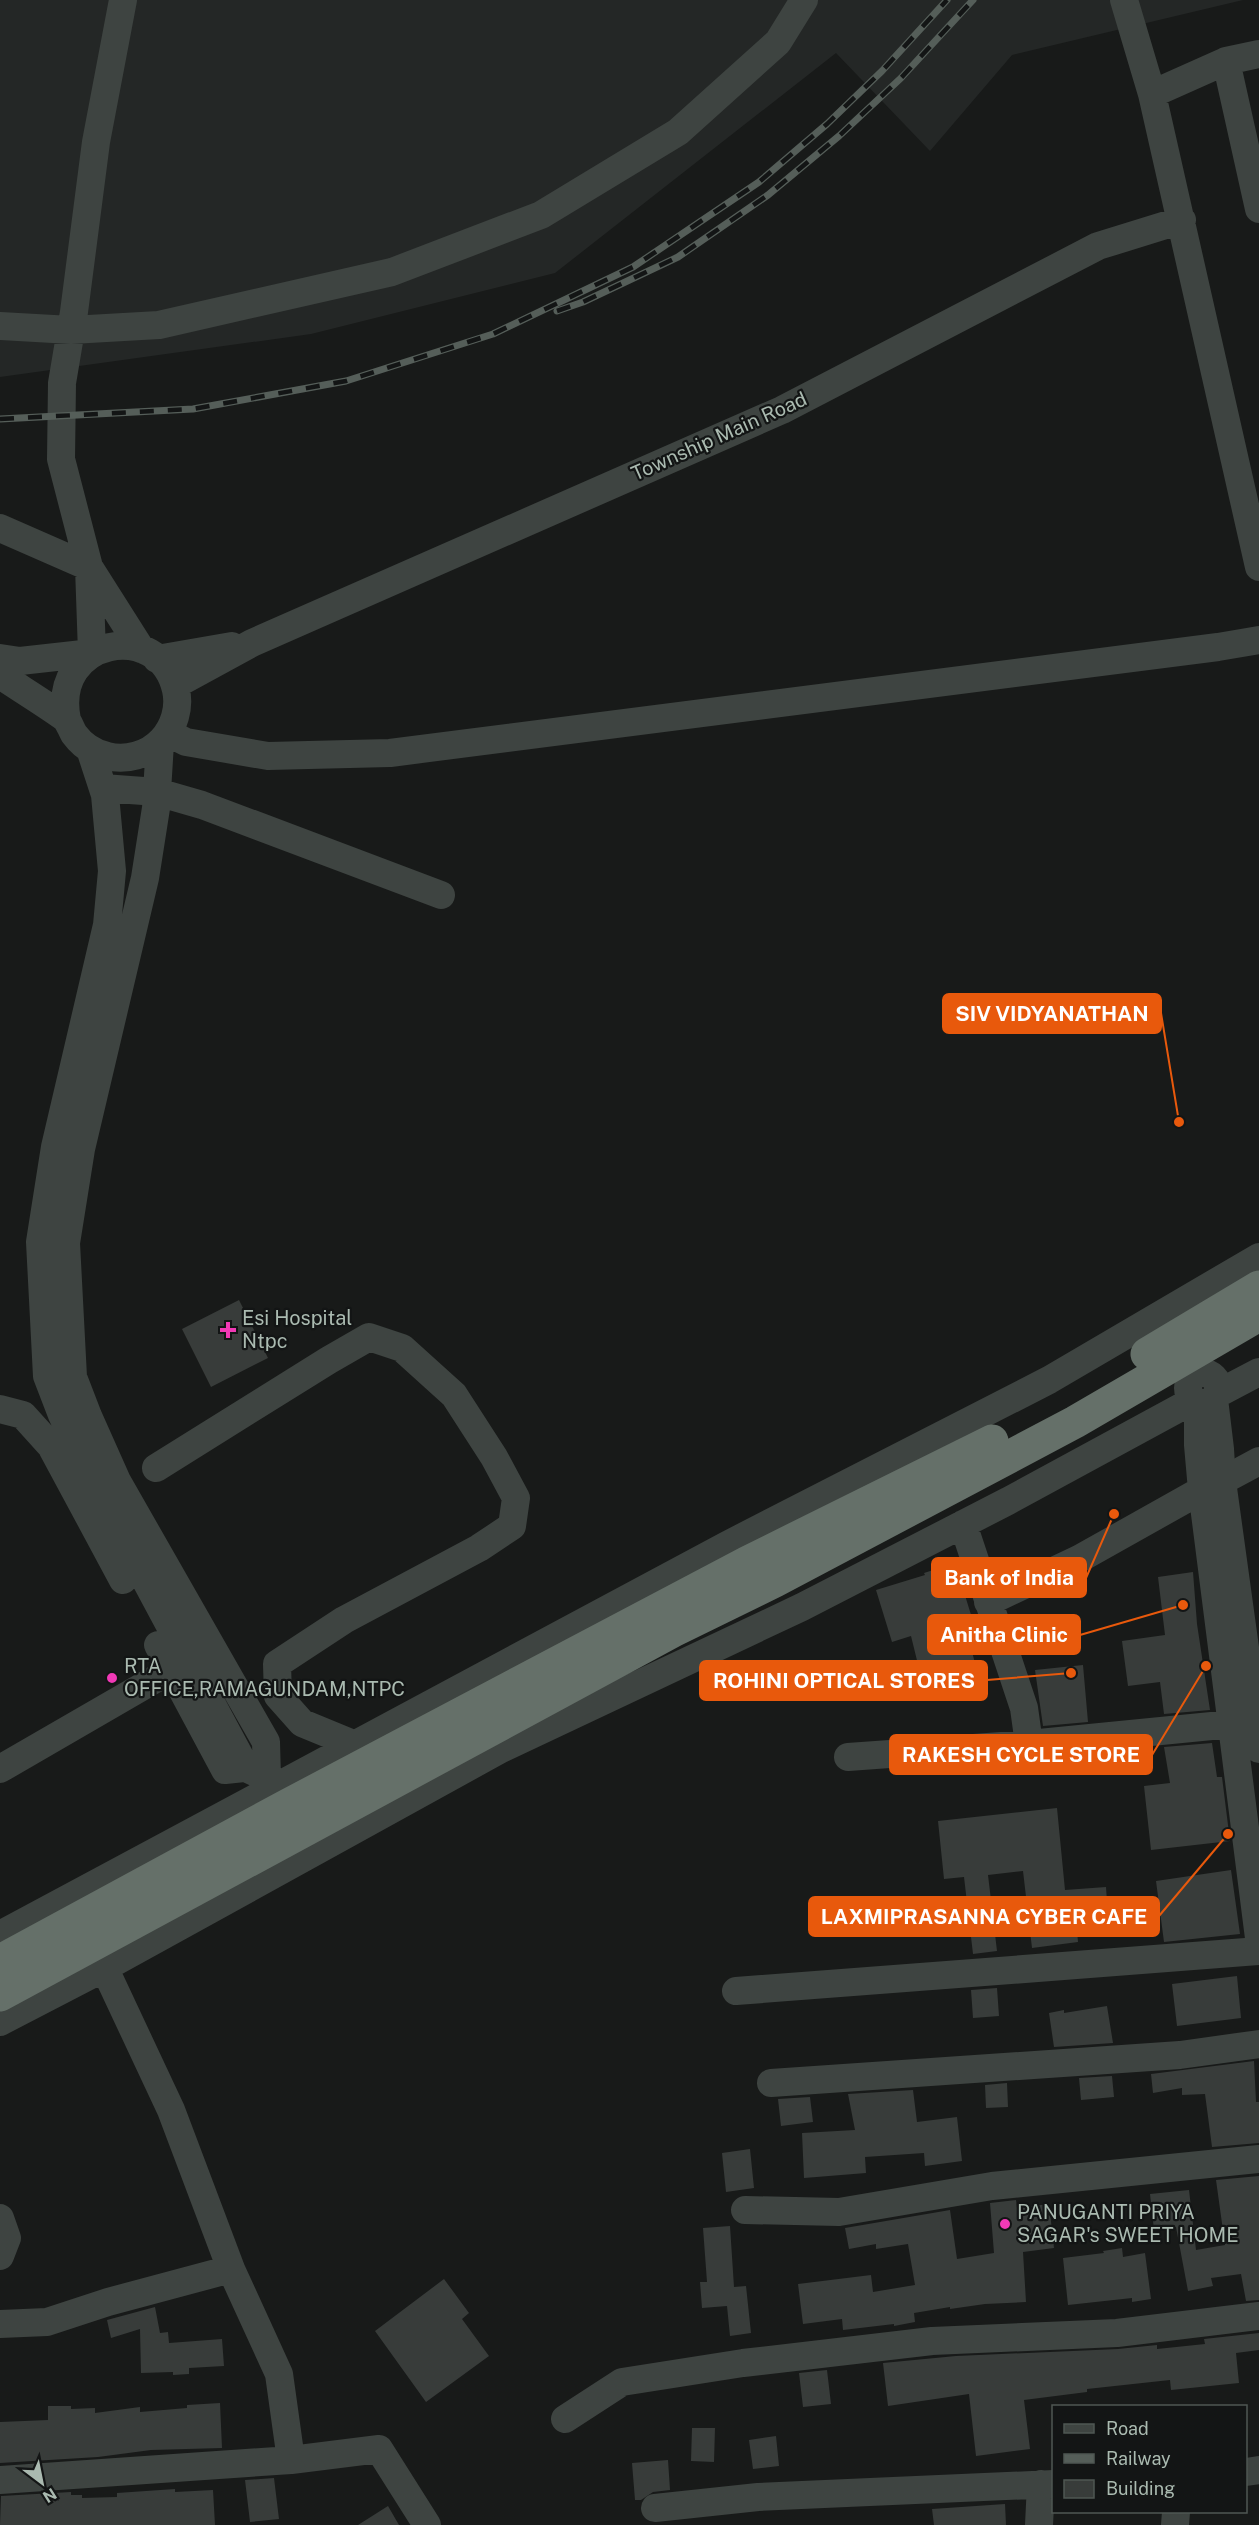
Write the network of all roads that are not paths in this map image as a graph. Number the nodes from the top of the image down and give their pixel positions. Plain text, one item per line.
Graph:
1 (123, 0) edge
2 (804, 0) edge
3 (1124, 0) edge
4 (1259, 54) edge
5 (1226, 61) junction
6 (1152, 94) junction
7 (1259, 209) edge
8 (1182, 220) junction
9 (0, 326) edge
10 (71, 330) junction
11 (0, 528) edge
12 (89, 567) junction
13 (1259, 567) edge
14 (1259, 640) edge
15 (252, 643) junction
16 (92, 653) junction
17 (149, 654) junction
18 (0, 658) edge
19 (0, 675) edge
20 (175, 685) junction
21 (67, 720) junction
22 (164, 738) junction
23 (90, 749) junction
24 (103, 788) junction
25 (157, 792) junction
26 (441, 895) dead end
27 (120, 925) junction
28 (100, 1017) junction
29 (1259, 1257) edge
30 (1259, 1287) edge
31 (1259, 1315) edge
32 (1196, 1371) junction
33 (1259, 1372) edge
34 (0, 1409) edge
35 (1259, 1461) edge
36 (156, 1468) dead end
37 (1212, 1485) junction
38 (884, 1495) junction
39 (963, 1524) junction
40 (737, 1554) junction
41 (988, 1602) junction
42 (171, 1670) junction
43 (302, 1723) junction
44 (1232, 1724) junction
45 (266, 1742) junction
46 (353, 1744) junction
47 (1029, 1744) junction
48 (848, 1757) dead end
49 (1252, 1759) edge
50 (0, 1769) edge
51 (280, 1804) junction
52 (376, 1804) junction
53 (0, 1935) edge
54 (1259, 1938) edge
55 (1259, 1951) edge
56 (99, 1956) junction
57 (0, 1961) edge
58 (736, 1991) dead end
59 (0, 1995) edge
60 (0, 2022) edge
61 (1259, 2044) edge
62 (771, 2083) dead end
63 (1259, 2159) edge
64 (745, 2210) dead end
65 (0, 2218) edge
66 (0, 2256) edge
67 (231, 2269) junction
68 (1259, 2316) edge
69 (0, 2324) edge
70 (565, 2419) dead end
71 (291, 2460) junction
72 (0, 2480) edge
73 (1047, 2484) edge
74 (655, 2508) dead end
75 (428, 2525) edge
76 (1039, 2525) edge

1 - 10 street
2 - 10 street
3 - 6 street
4 - 5 street
5 - 6 street
5 - 7 street
6 - 8 street
8 - 13 street
8 - 15 street, Township Main Road
9 - 10 street
10 - 12 street
11 - 12 street
12 - 16 street
12 - 17 street
14 - 22 street
15 - 17 street, Township Main Road
15 - 20 street, Township Main Road
16 - 17 street
16 - 18 street
16 - 21 street
17 - 20 street
19 - 21 street
20 - 22 street
21 - 23 street
22 - 23 street
22 - 25 street
23 - 24 street
24 - 25 street
24 - 27 street
25 - 26 street
25 - 27 street
27 - 28 street
28 - 45 street
28 - 51 street
29 - 32 street
30 - 32 highway
31 - 32 highway
32 - 33 street
32 - 37 street
32 - 38 highway
32 - 39 street
34 - 42 street
35 - 37 street
36 - 43 street
37 - 41 street
37 - 44 street
37 - 49 street
38 - 40 highway
38 - 52 highway
39 - 41 street
39 - 52 street
40 - 46 street
40 - 51 highway
41 - 47 street
42 - 50 street
42 - 51 street
43 - 45 street
43 - 46 street
44 - 47 street
44 - 49 street
45 - 51 street
46 - 51 street
47 - 48 street
49 - 54 street
51 - 52 highway
51 - 53 street
51 - 56 highway
51 - 57 highway
55 - 58 street
56 - 59 highway
56 - 60 street
56 - 67 street
61 - 62 street
63 - 64 street
65 - 66 street
67 - 69 street
67 - 71 street
68 - 70 street
71 - 72 street
71 - 75 street
73 - 74 street
73 - 76 street

